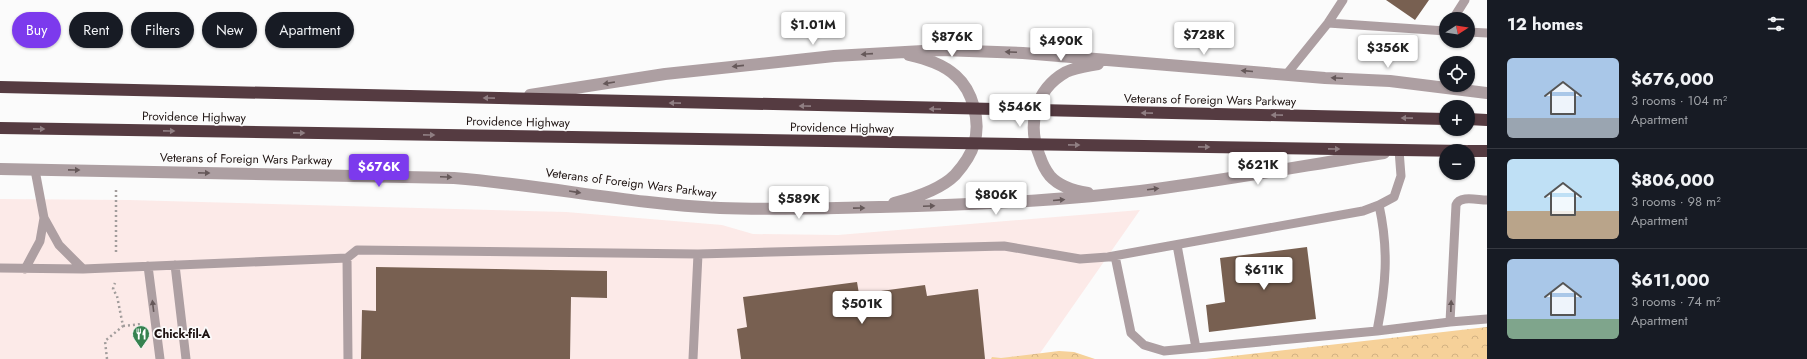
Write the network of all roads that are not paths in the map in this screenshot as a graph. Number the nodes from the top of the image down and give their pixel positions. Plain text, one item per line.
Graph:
1 (1344, 0) edge
2 (1465, 0) edge
3 (1457, 12) edge
4 (1328, 23) junction
5 (1439, 30) edge
6 (1475, 32) edge
7 (1487, 33) edge
8 (893, 52) junction
9 (1119, 61) junction
10 (1286, 75) junction
11 (0, 87) edge
12 (1487, 94) edge
13 (509, 99) junction
14 (974, 110) junction
15 (1035, 111) junction
16 (1439, 119) edge
17 (1475, 119) edge
18 (1487, 120) edge
19 (0, 128) edge
20 (974, 144) junction
21 (1035, 145) junction
22 (1398, 150) junction
23 (1439, 151) edge
24 (1475, 151) edge
25 (1487, 151) edge
26 (0, 169) edge
27 (35, 170) junction
28 (1114, 194) junction
29 (1487, 200) edge
30 (1379, 206) junction
31 (876, 207) junction
32 (44, 218) junction
33 (1177, 246) junction
34 (698, 254) junction
35 (1116, 256) junction
36 (347, 258) junction
37 (175, 265) junction
38 (148, 266) junction
39 (0, 268) edge
40 (25, 268) junction
41 (83, 269) junction
42 (1487, 319) edge
43 (1450, 322) junction
44 (1377, 331) junction
45 (1196, 348) junction
46 (160, 359) edge
47 (186, 359) edge
48 (348, 359) edge
49 (693, 359) edge

1 - 4 lane
2 - 3 lane
4 - 5 lane
4 - 10 lane
6 - 7 lane
9 -> 8 street
8 -> 13 street
8 - 14 street
10 -> 9 street
9 - 15 street
12 -> 10 street
13 -> 11 highway, Providence Highway
14 -> 13 highway, Providence Highway
14 - 15 highway, Veterans of Foreign Wars Parkway
14 - 20 street
16 -> 15 highway, Veterans of Foreign Wars Parkway
15 - 21 street
17 - 18 highway
19 -> 20 highway, Providence Highway
20 - 21 highway, Providence Highway
20 - 31 street
21 -> 22 highway, Veterans of Foreign Wars Parkway
21 - 28 street
22 - 23 highway, Veterans of Foreign Wars Parkway
28 -> 22 street, Veterans of Foreign Wars Parkway
22 - 30 lane
24 - 25 highway, Veterans of Foreign Wars Parkway
26 - 27 street, Veterans of Foreign Wars Parkway
27 -> 31 street, Veterans of Foreign Wars Parkway
27 - 32 lane
31 -> 28 street, Veterans of Foreign Wars Parkway
43 -> 29 lane
30 - 33 lane
30 - 44 lane
32 - 40 lane
32 - 41 lane
33 - 35 lane
33 - 45 lane
34 - 35 lane
34 - 36 lane
34 - 49 lane
35 - 45 lane
36 - 37 lane
36 - 48 lane
37 - 38 lane
37 - 47 lane
38 - 41 lane
46 -> 38 lane
39 - 40 lane
40 - 41 lane
42 - 43 lane
43 - 44 lane
44 - 45 lane

